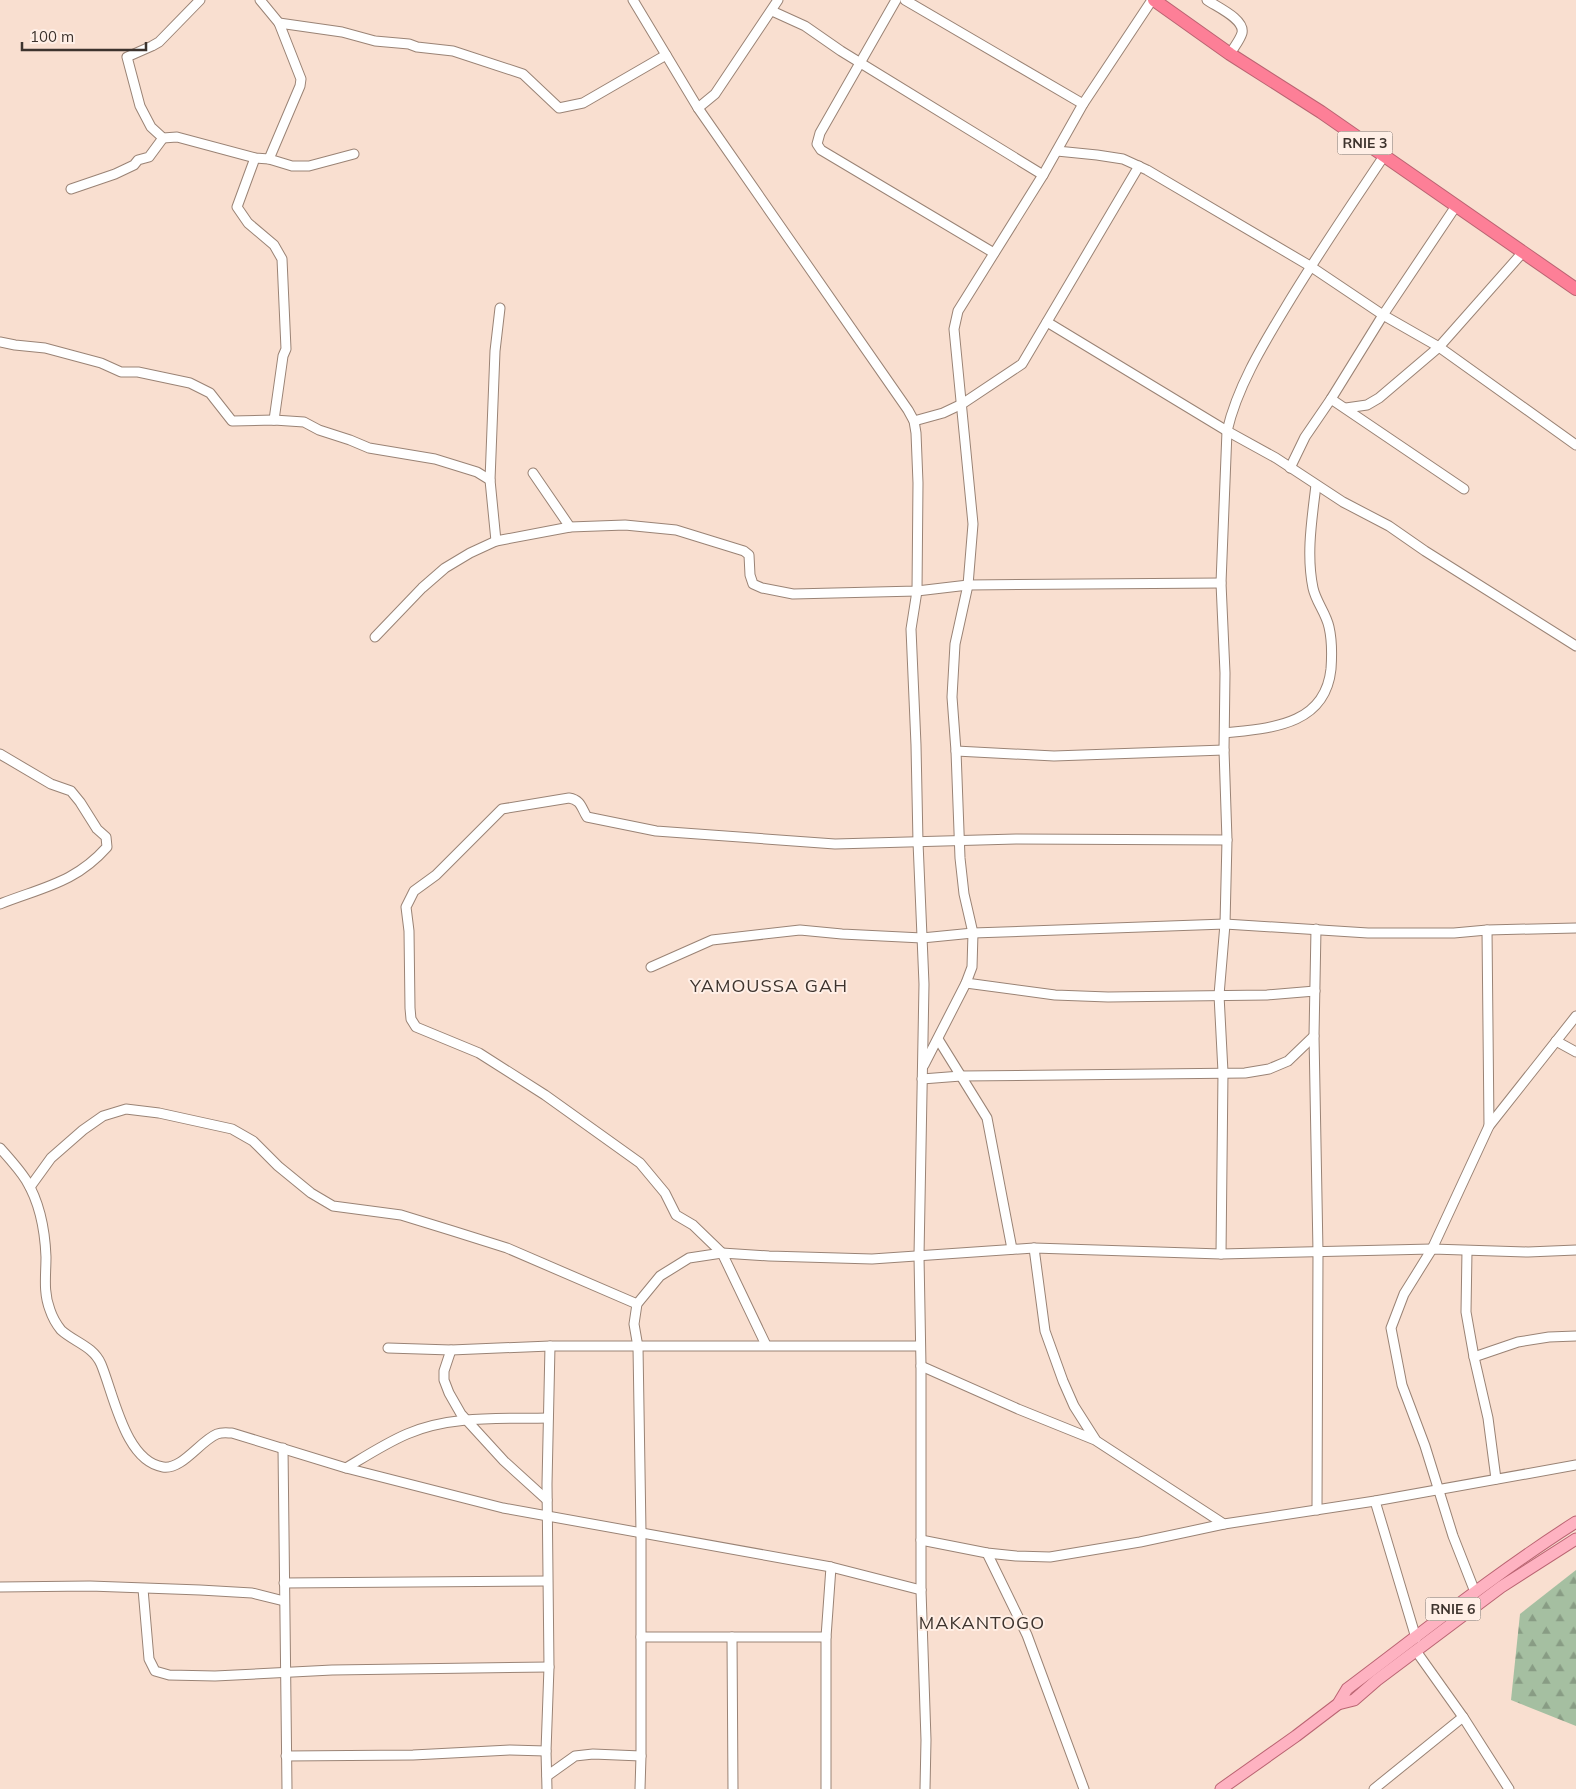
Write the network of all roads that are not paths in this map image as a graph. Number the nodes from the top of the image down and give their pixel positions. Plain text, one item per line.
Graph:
1 (200, 0) edge
2 (260, 0) edge
3 (634, 0) edge
4 (778, 0) edge
5 (896, 0) edge
6 (904, 0) edge
7 (1153, 0) edge
8 (1206, 0) edge
9 (772, 11) junction
10 (279, 23) junction
11 (666, 54) junction
12 (1230, 54) junction
13 (859, 62) junction
14 (1083, 104) junction
15 (698, 108) junction
16 (163, 138) junction
17 (1056, 151) junction
18 (354, 154) dead end
19 (1384, 156) junction
20 (255, 158) junction
21 (269, 159) junction
22 (1139, 166) junction
23 (1043, 175) junction
24 (71, 189) dead end
25 (1456, 206) junction
26 (1523, 252) junction
27 (994, 253) junction
28 (1310, 266) junction
29 (1576, 289) edge
30 (500, 308) dead end
31 (1383, 315) junction
32 (1047, 322) junction
33 (0, 342) edge
34 (1438, 347) junction
35 (1331, 399) junction
36 (962, 404) junction
37 (1346, 408) junction
38 (274, 420) junction
39 (914, 421) junction
40 (1226, 431) junction
41 (1576, 444) edge
42 (1290, 468) junction
43 (534, 473) dead end
44 (490, 480) junction
45 (1316, 485) junction
46 (1464, 488) dead end
47 (570, 527) junction
48 (496, 541) junction
49 (1221, 583) junction
50 (968, 585) junction
51 (916, 591) junction
52 (375, 637) dead end
53 (1576, 646) edge
54 (1224, 733) junction
55 (1224, 750) junction
56 (956, 751) junction
57 (0, 754) edge
58 (1227, 840) junction
59 (959, 841) junction
60 (918, 842) junction
61 (0, 904) edge
62 (1225, 924) junction
63 (1576, 928) edge
64 (1316, 930) junction
65 (1487, 930) junction
66 (973, 933) junction
67 (922, 938) junction
68 (651, 967) dead end
69 (966, 983) junction
70 (1315, 991) junction
71 (1219, 995) junction
72 (1576, 1016) edge
73 (1314, 1036) junction
74 (938, 1039) junction
75 (1556, 1042) junction
76 (1576, 1052) edge
77 (923, 1067) junction
78 (1223, 1072) junction
79 (961, 1076) junction
80 (922, 1079) junction
81 (1489, 1126) junction
82 (0, 1148) edge
83 (30, 1188) junction
84 (1034, 1248) junction
85 (1012, 1249) junction
86 (1432, 1249) junction
87 (1576, 1250) edge
88 (1467, 1251) junction
89 (1318, 1252) junction
90 (722, 1253) junction
91 (1220, 1254) junction
92 (919, 1256) junction
93 (637, 1304) junction
94 (1576, 1336) edge
95 (766, 1345) junction
96 (550, 1346) junction
97 (920, 1346) junction
98 (638, 1347) junction
99 (388, 1348) dead end
100 (452, 1350) junction
101 (1474, 1357) junction
102 (921, 1366) junction
103 (548, 1418) junction
104 (468, 1420) junction
105 (1096, 1440) junction
106 (283, 1448) junction
107 (1576, 1465) edge
108 (346, 1468) junction
109 (1496, 1479) junction
110 (1439, 1491) junction
111 (547, 1500) junction
112 (1375, 1501) junction
113 (1318, 1510) junction
114 (547, 1516) junction
115 (1576, 1522) edge
116 (1224, 1524) junction
117 (641, 1532) junction
118 (1576, 1539) edge
119 (921, 1540) junction
120 (987, 1553) junction
121 (831, 1567) junction
122 (547, 1580) junction
123 (284, 1583) junction
124 (0, 1587) edge
125 (144, 1589) junction
126 (921, 1590) junction
127 (1475, 1592) junction
128 (284, 1600) junction
129 (641, 1637) junction
130 (732, 1637) junction
131 (826, 1638) junction
132 (1416, 1638) junction
133 (1416, 1651) junction
134 (550, 1667) junction
135 (285, 1672) junction
136 (1338, 1704) junction
137 (1463, 1717) junction
138 (546, 1751) junction
139 (286, 1756) junction
140 (641, 1756) junction
141 (547, 1776) junction
142 (287, 1789) edge
143 (547, 1789) edge
144 (640, 1789) edge
145 (733, 1789) edge
146 (826, 1789) edge
147 (925, 1789) edge
148 (1084, 1789) edge
149 (1221, 1789) edge
150 (1374, 1789) edge
151 (1509, 1789) edge

1 - 16 street
2 - 10 street
3 - 11 street
4 - 9 street
5 - 13 street
6 - 14 street
7 - 12 highway, RNIE 3
7 - 14 street
8 - 12 street
9 - 13 street
9 - 15 street
10 - 11 street
10 - 21 street
11 - 15 street
12 - 19 highway, RNIE 3
13 - 23 street
13 - 27 street
14 - 17 street
15 - 39 street
16 - 20 street
16 - 24 street
17 - 22 street
17 - 23 street
18 - 21 street
19 - 25 highway, RNIE 3
19 - 28 street
20 - 21 street
20 - 38 street
22 - 28 street
22 - 32 street
23 - 27 street
25 - 26 highway, RNIE 3
25 - 31 street
26 - 29 highway, RNIE 3
26 - 34 street
27 - 36 street
28 - 31 street
28 - 40 street
30 - 44 street
31 - 34 street
31 - 35 street
32 - 36 street
32 - 40 street
33 - 38 street
34 - 37 street
34 - 41 street
35 - 37 street
35 - 42 street
36 - 39 street
36 - 50 street
37 - 46 street
38 - 44 street
39 - 51 street
40 - 42 street
40 - 49 street
42 - 45 street
43 - 47 street
44 - 48 street
45 - 53 street
45 - 54 street
47 - 48 street
47 - 51 street
48 - 52 street
49 - 50 street
49 - 54 street
50 - 51 street
50 - 56 street
51 - 60 street
54 - 55 street
55 - 56 street
55 - 58 street
56 - 59 street
57 - 61 street
58 - 59 street
58 - 62 street
59 - 60 street
59 - 66 street
60 - 67 street
60 - 90 street
62 - 64 street
62 - 66 street
62 - 71 street
63 - 65 street
64 - 65 street
64 - 70 street
65 - 81 street
66 - 67 street
66 - 69 street
67 - 68 street
67 - 77 street
69 - 71 street
69 - 74 street
70 - 71 street
70 - 73 street
71 - 78 street
72 - 75 street
73 - 78 street
73 - 89 street
74 - 77 street
74 - 79 street
75 - 76 street
75 - 81 street
77 - 80 street
78 - 79 street
78 - 91 street
79 - 80 street
79 - 85 street
80 - 92 street
81 - 86 street
82 - 83 street
83 - 93 street
83 - 106 street
84 - 85 street
84 - 91 street
84 - 105 street
85 - 92 street
86 - 88 street
86 - 89 street
86 - 110 street
87 - 88 street
88 - 101 street
89 - 91 street
89 - 113 street
90 - 92 street
90 - 93 street
90 - 95 street
92 - 97 street
93 - 98 street
94 - 101 street
95 - 97 street
95 - 98 street
96 - 98 street
96 - 100 street
96 - 103 street
97 - 102 street
98 - 117 street
99 - 100 street
100 - 104 street
101 - 109 street
102 - 105 street
102 - 119 street
103 - 104 street
103 - 111 street
104 - 108 street
104 - 111 street
105 - 116 street
106 - 108 street
106 - 123 street
107 - 109 street
108 - 114 street
109 - 110 street
110 - 112 street
110 - 127 street
111 - 114 street
112 - 113 street
112 - 132 street
113 - 116 street
114 - 117 street
114 - 122 street
115 - 127 main road, RNIE 6
116 - 120 street
117 - 121 street
117 - 129 street
118 - 133 main road, RNIE 6
119 - 120 street
119 - 126 street
120 - 148 street
121 - 126 street
121 - 131 street
122 - 123 street
122 - 134 street
123 - 128 street
124 - 125 street
125 - 128 street
125 - 135 street
126 - 147 street
127 - 132 main road, RNIE 6
128 - 135 street
129 - 130 street
129 - 140 street
130 - 131 street
130 - 145 street
131 - 146 street
132 - 136 main road, RNIE 6
133 - 136 main road, RNIE 6
133 - 137 street
134 - 135 street
134 - 138 street
135 - 139 street
136 - 149 main road, RNIE 6
137 - 150 street
137 - 151 street
138 - 139 street
138 - 141 street
139 - 142 street
140 - 141 street
140 - 144 street
141 - 143 street

